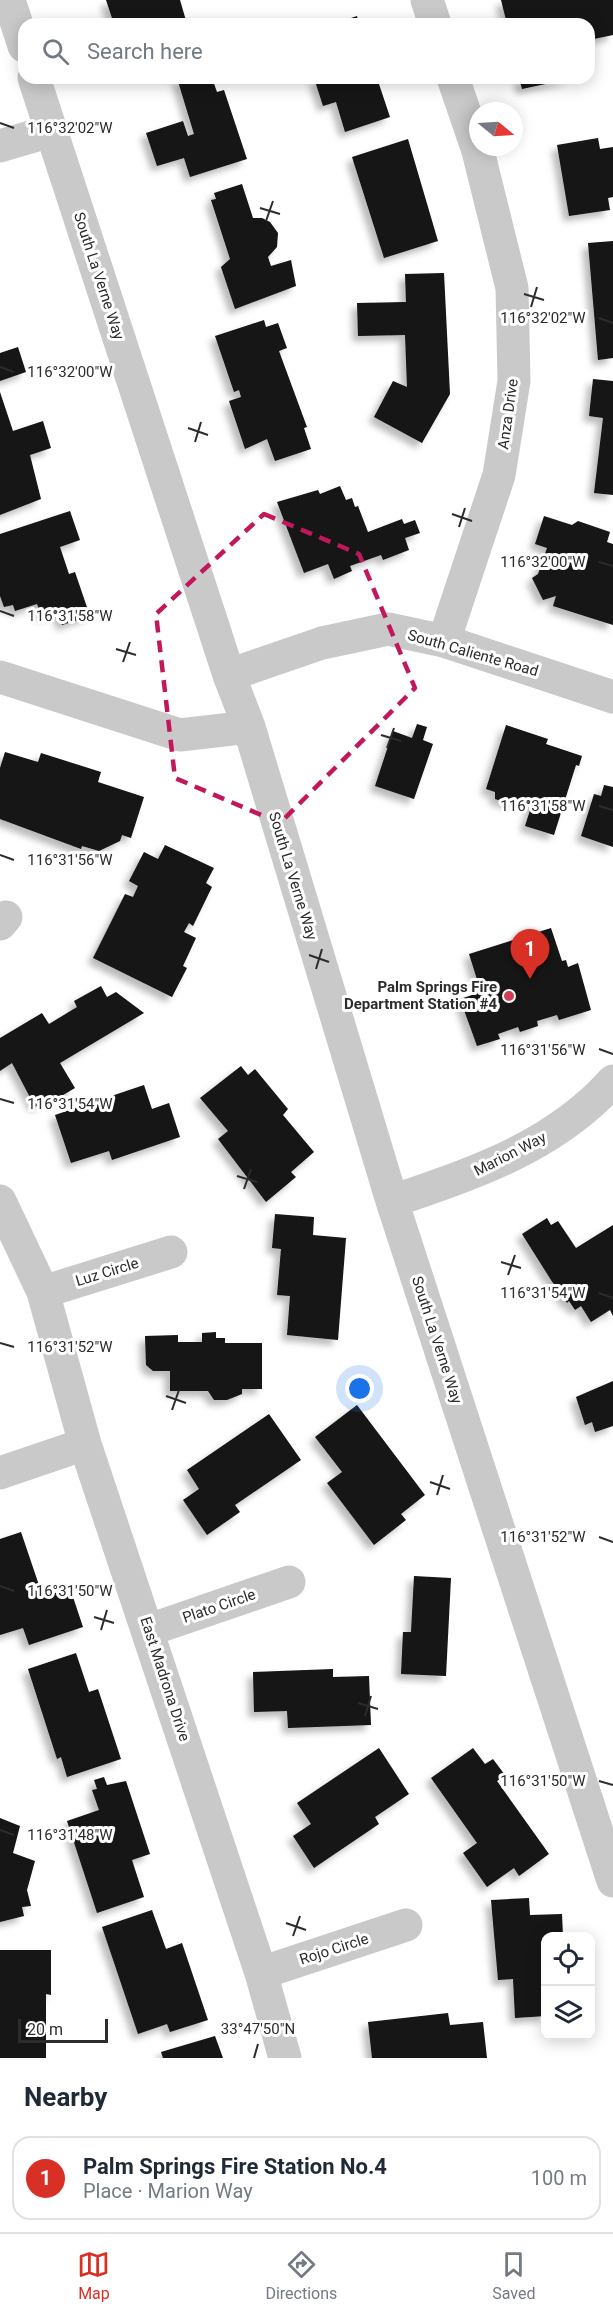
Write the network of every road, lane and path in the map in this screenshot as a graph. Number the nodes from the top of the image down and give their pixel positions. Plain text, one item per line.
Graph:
1 (9, 0) edge
2 (427, 0) edge
3 (433, 18) edge
4 (18, 28) edge
5 (36, 84) edge
6 (455, 84) edge
7 (51, 130) junction
8 (0, 146) edge
9 (444, 642) junction
10 (229, 675) junction
11 (0, 676) edge
12 (613, 696) edge
13 (249, 727) junction
14 (613, 1081) edge
15 (392, 1201) junction
16 (0, 1202) edge
17 (171, 1252) dead end
18 (43, 1292) junction
19 (85, 1444) junction
20 (0, 1473) edge
21 (289, 1582) dead end
22 (149, 1630) junction
23 (613, 1881) edge
24 (406, 1925) dead end
25 (261, 1973) junction
26 (285, 2058) edge

1 - 4 street
2 - 3 street
5 - 7 street, South La Verne Way
6 - 9 street, Anza Drive
7 - 8 street
7 - 10 street, South La Verne Way
9 - 10 street, South Caliente Road
9 - 12 street, South Caliente Road
10 - 13 street, South La Verne Way
11 - 13 street
13 - 15 street, South La Verne Way
14 - 15 street, Marion Way
15 - 23 street, South La Verne Way
16 - 18 street, East Madrona Drive
17 - 18 street, Luz Circle
18 - 19 street, East Madrona Drive
19 - 20 street
19 - 22 street, East Madrona Drive
21 - 22 street, Plato Circle
22 - 25 street, East Madrona Drive
24 - 25 street, Rojo Circle
25 - 26 street, East Madrona Drive

